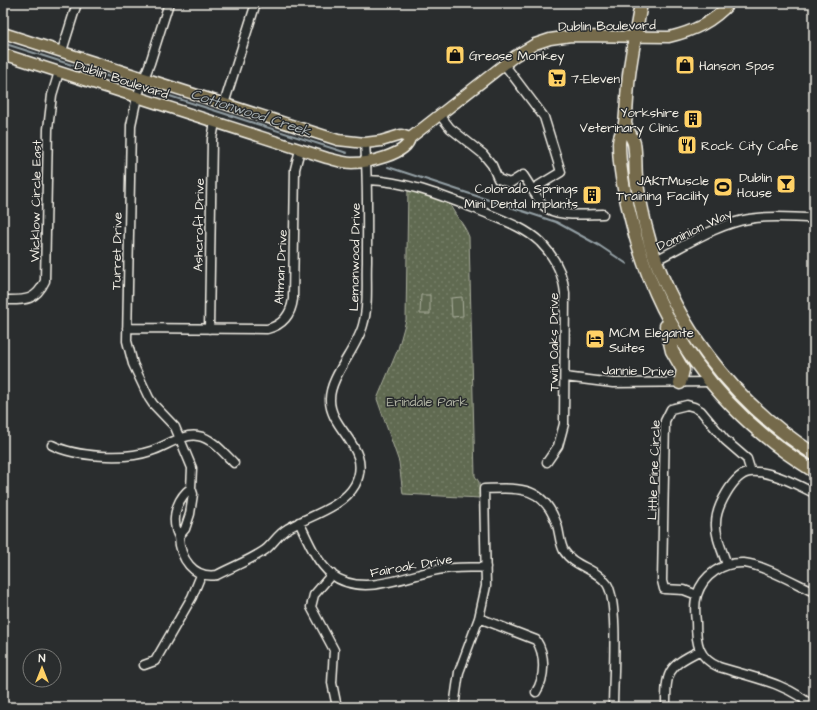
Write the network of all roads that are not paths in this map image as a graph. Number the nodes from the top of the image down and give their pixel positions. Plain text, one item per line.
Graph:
1 (77, 3) edge
2 (169, 3) edge
3 (256, 3) edge
4 (641, 3) edge
5 (730, 3) edge
6 (3, 33) edge
7 (635, 37) junction
8 (62, 51) junction
9 (3, 54) edge
10 (504, 64) junction
11 (59, 72) junction
12 (144, 78) junction
13 (137, 97) junction
14 (224, 104) junction
15 (440, 115) junction
16 (215, 122) junction
17 (625, 124) junction
18 (410, 138) junction
19 (365, 143) junction
20 (300, 150) junction
21 (366, 162) junction
22 (367, 180) junction
23 (533, 189) junction
24 (603, 214) dead end
25 (814, 218) edge
26 (656, 260) junction
27 (653, 289) junction
28 (3, 300) edge
29 (127, 328) junction
30 (209, 329) junction
31 (565, 376) junction
32 (727, 379) junction
33 (711, 382) junction
34 (680, 383) junction
35 (181, 439) junction
36 (52, 445) dead end
37 (814, 454) edge
38 (547, 462) dead end
39 (234, 463) dead end
40 (814, 471) edge
41 (751, 472) junction
42 (191, 488) junction
43 (814, 493) edge
44 (299, 522) junction
45 (179, 536) junction
46 (727, 565) junction
47 (486, 567) junction
48 (332, 574) junction
49 (202, 575) junction
50 (814, 592) edge
51 (697, 595) junction
52 (479, 618) junction
53 (699, 651) junction
54 (144, 665) dead end
55 (536, 692) dead end
56 (337, 707) edge
57 (454, 707) edge
58 (613, 707) edge
59 (666, 707) edge
60 (812, 707) edge

1 - 8 street
2 - 12 street, Turret Drive
3 - 14 street
4 - 7 highway
5 - 7 main road, Dublin Boulevard
6 - 8 main road, Dublin Boulevard
7 - 10 main road, Dublin Boulevard
7 - 17 highway
8 - 12 main road, Dublin Boulevard
9 - 11 main road, Dublin Boulevard
10 - 15 main road, Dublin Boulevard
10 - 23 street
11 - 13 main road, Dublin Boulevard
11 - 28 street, Wicklow Circle East
12 - 13 street, Turret Drive
12 - 14 main road, Dublin Boulevard
13 - 16 main road, Dublin Boulevard
13 - 29 street, Turret Drive
14 - 19 main road, Dublin Boulevard
15 - 18 main road, Dublin Boulevard
15 - 23 street
16 - 20 main road, Dublin Boulevard
16 - 30 street, Ashcroft Drive
17 - 26 highway
17 - 27 highway
18 - 19 main road, Dublin Boulevard
18 - 21 main road, Dublin Boulevard
19 - 21 street, Lemonwood Drive
20 - 21 main road, Dublin Boulevard
20 - 30 street, Altman Drive
21 - 22 street, Lemonwood Drive
22 - 31 street, Twin Oaks Drive
22 - 44 street, Lemonwood Drive
23 - 24 street
25 - 26 street, Dominion Way
26 - 32 highway
27 - 33 highway
27 - 34 highway
29 - 30 street, Altman Drive
29 - 35 street, Turret Drive
31 - 34 street, Jannie Drive
31 - 38 street, Twin Oaks Drive
32 - 33 highway
32 - 37 highway
33 - 34 street, Jannie Drive
33 - 40 highway
35 - 36 street
35 - 39 street
35 - 42 street, Turret Drive
41 - 43 street
41 - 46 street
41 - 51 street, Little Pine Circle
42 - 45 street, Turret Drive
42 - 45 street
44 - 48 street, Fairoak Drive
44 - 49 street, Lemonwood Drive
45 - 49 street
46 - 50 street
46 - 51 street
47 - 48 street, Fairoak Drive
47 - 52 street
47 - 58 street
48 - 56 street
49 - 54 street
51 - 53 street
52 - 55 street
52 - 57 street
53 - 59 street
53 - 60 street

